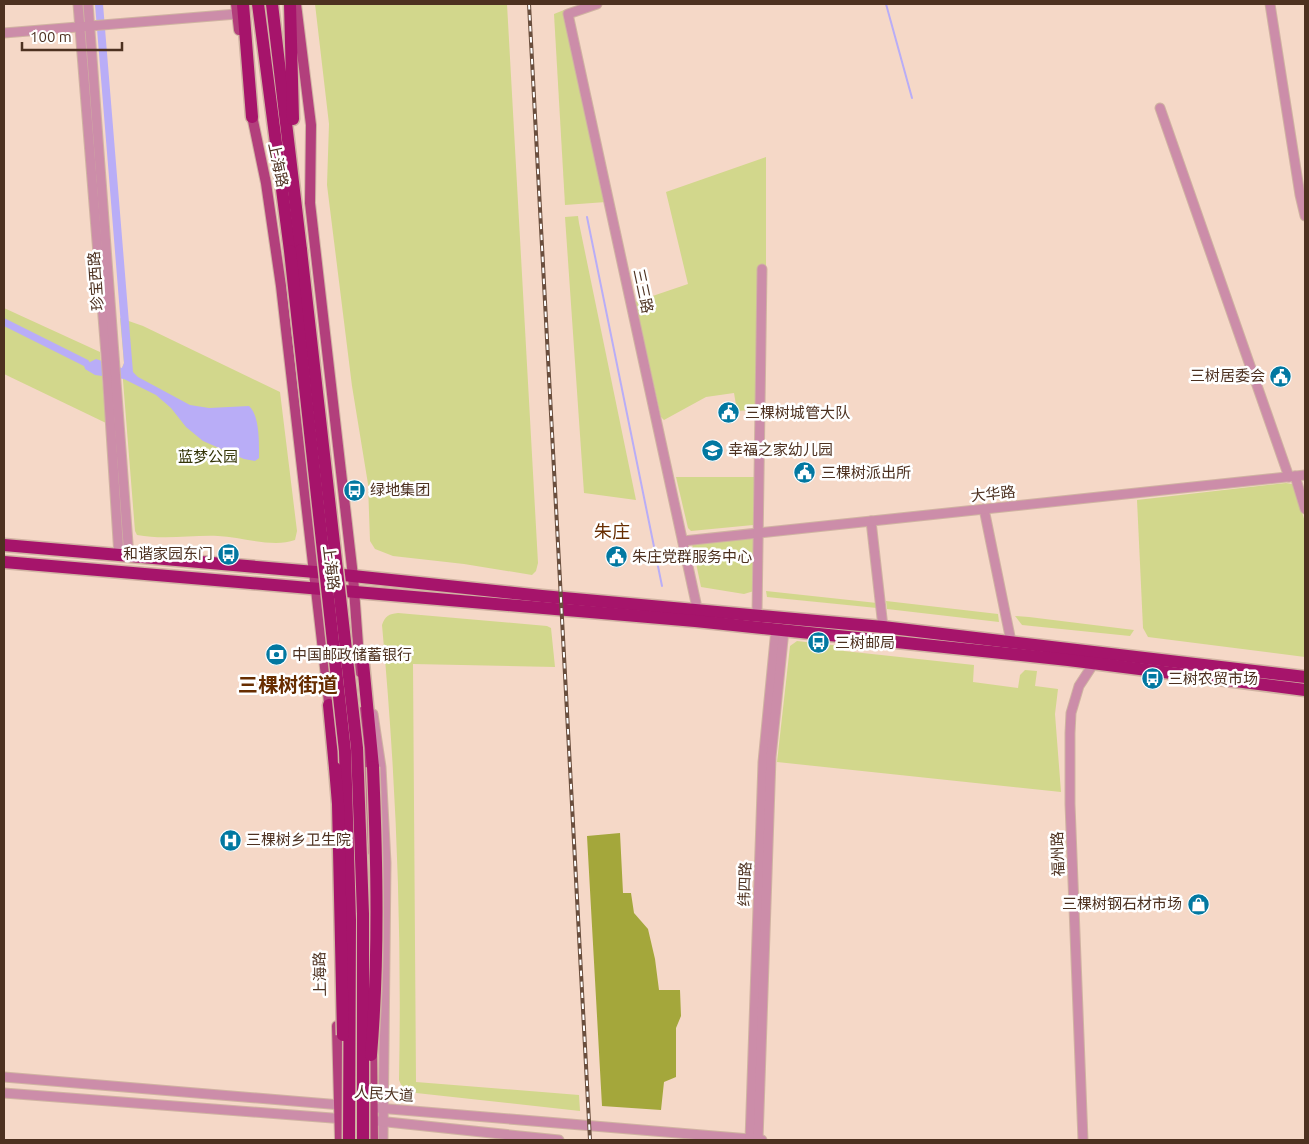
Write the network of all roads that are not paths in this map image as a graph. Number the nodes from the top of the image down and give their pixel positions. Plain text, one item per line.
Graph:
1 (78, 4) edge
2 (88, 4) edge
3 (249, 4) edge
4 (258, 4) edge
5 (272, 4) edge
6 (281, 4) edge
7 (290, 4) edge
8 (296, 4) edge
9 (597, 4) edge
10 (1270, 4) edge
11 (239, 7) edge
12 (85, 27) junction
13 (4, 33) edge
14 (1160, 108) dead end
15 (252, 118) joint
16 (293, 119) junction
17 (289, 197) junction
18 (1305, 216) edge
19 (296, 250) junction
20 (762, 269) dead end
21 (1305, 475) edge
22 (1292, 476) junction
23 (984, 509) junction
24 (1305, 509) edge
25 (871, 521) junction
26 (758, 533) junction
27 (683, 542) junction
28 (4, 546) edge
29 (124, 557) junction
30 (4, 562) edge
31 (315, 572) junction
32 (353, 576) junction
33 (317, 590) junction
34 (355, 598) junction
35 (696, 604) dead end
36 (757, 615) junction
37 (882, 627) junction
38 (780, 629) junction
39 (1013, 648) junction
40 (363, 663) junction
41 (1094, 663) junction
42 (1305, 677) edge
43 (1305, 690) edge
44 (330, 705) junction
45 (4, 1076) edge
46 (4, 1093) edge
47 (339, 1104) junction
48 (378, 1107) junction
49 (340, 1118) junction
50 (378, 1121) junction
51 (340, 1140) edge
52 (348, 1140) edge
53 (363, 1140) edge
54 (371, 1140) edge
55 (383, 1140) edge
56 (559, 1140) edge
57 (754, 1140) edge
58 (762, 1140) edge
59 (1083, 1140) edge

1 - 12 street, 珍宝西路
2 - 12 street, 珍宝西路
3 - 17 highway
4 - 17 highway, 上海路
5 - 17 highway, 上海路
6 - 16 highway
7 - 16 highway
8 - 32 main road, 上海路
9 - 27 street, 三三路
10 - 18 street
11 - 12 street
11 - 15 highway
12 - 13 street
12 - 29 street, 珍宝西路
14 - 22 street
15 - 31 main road, 上海路
16 - 17 highway
17 - 19 highway, 上海路
19 - 52 highway, 上海路, bridge
19 - 53 highway, 上海路, bridge
20 - 26 street
21 - 22 street, 大华路
22 - 23 street, 大华路
22 - 24 street
23 - 25 street, 大华路
23 - 39 street
25 - 26 street, 大华路
25 - 37 street
26 - 27 street, 大华路
26 - 36 street
27 - 35 street, 三三路
28 - 29 highway
29 - 31 highway
30 - 33 highway
31 - 32 highway
31 - 33 main road, 上海路
32 - 34 main road, 上海路
32 - 36 highway
33 - 34 highway
33 - 44 main road, 上海路
34 - 38 highway
34 - 40 street, 上海路
34 - 48 main road, 上海路
36 - 37 highway
37 - 39 highway
38 - 39 highway
38 - 57 street, 纬四路
39 - 41 highway
39 - 42 highway
40 - 48 street, 上海路
40 - 54 highway, bridge
41 - 43 highway
41 - 59 street, 福州路
44 - 47 main road, 上海路
44 - 52 highway, bridge
45 - 47 street, 人民大道
46 - 49 street, 人民大道
47 - 48 street, 人民大道
47 - 49 main road, 上海路
48 - 50 main road, 上海路
48 - 57 street, 人民大道
49 - 50 street, 人民大道
49 - 51 main road, 上海路
50 - 54 main road, 上海路
50 - 55 street, 上海路
50 - 56 street, 人民大道
57 - 58 street, 人民大道

